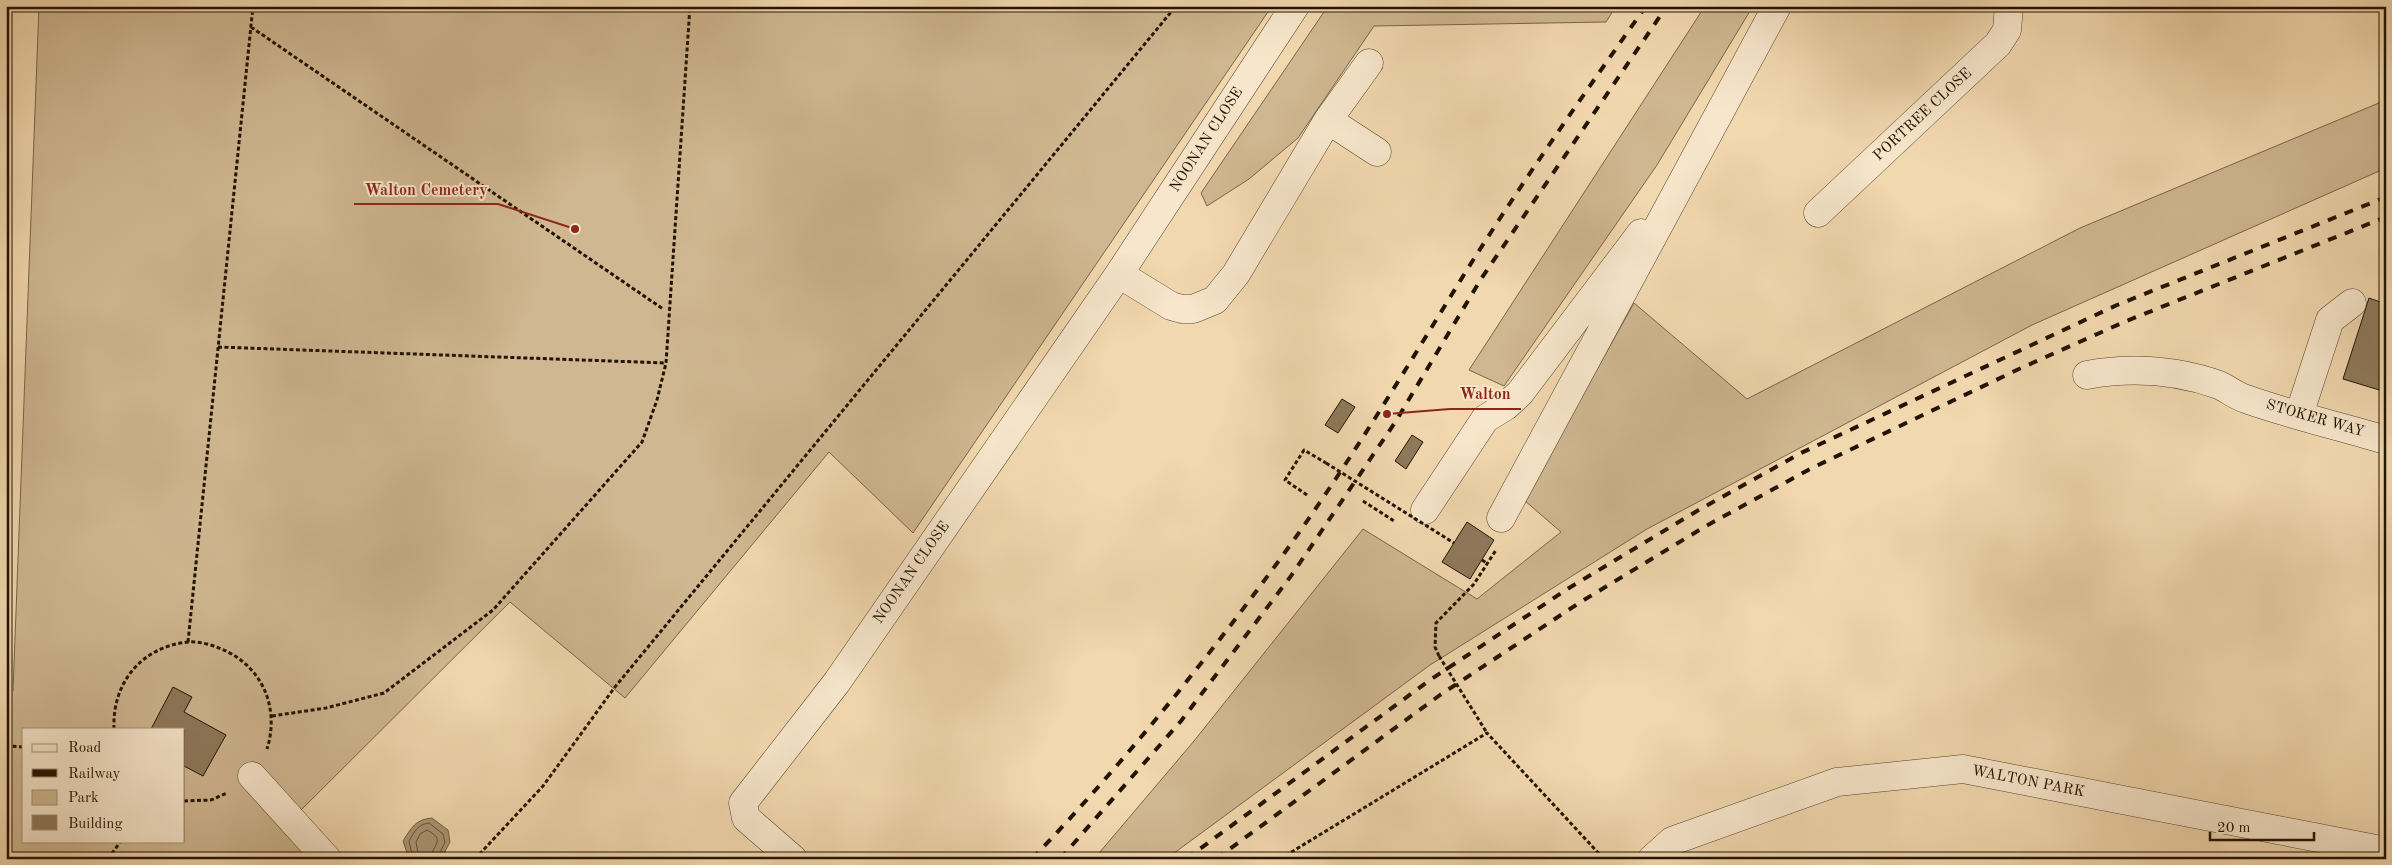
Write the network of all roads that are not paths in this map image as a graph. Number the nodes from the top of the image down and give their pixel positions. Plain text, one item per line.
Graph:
1 (1295, 6) edge
2 (1777, 6) edge
3 (2009, 6) edge
4 (1369, 63) dead end
5 (1328, 120) junction
6 (1377, 152) dead end
7 (1695, 162) junction
8 (1818, 213) dead end
9 (1119, 274) junction
10 (2352, 303) dead end
11 (2087, 375) dead end
12 (2299, 414) junction
13 (2386, 440) edge
14 (1425, 510) dead end
15 (1500, 530) road end
16 (252, 776) dead end
17 (2386, 851) edge
18 (327, 859) edge
19 (793, 859) edge
20 (1652, 859) edge

1 - 9 street, NOONAN CLOSE
2 - 7 street
3 - 8 street, PORTREE CLOSE
4 - 5 street
5 - 6 street
5 - 9 street
7 - 14 street
7 - 15 street
9 - 19 street, NOONAN CLOSE
10 - 12 street
11 - 12 street, STOKER WAY
12 - 13 street, STOKER WAY
16 - 18 street
17 - 20 street, WALTON PARK

